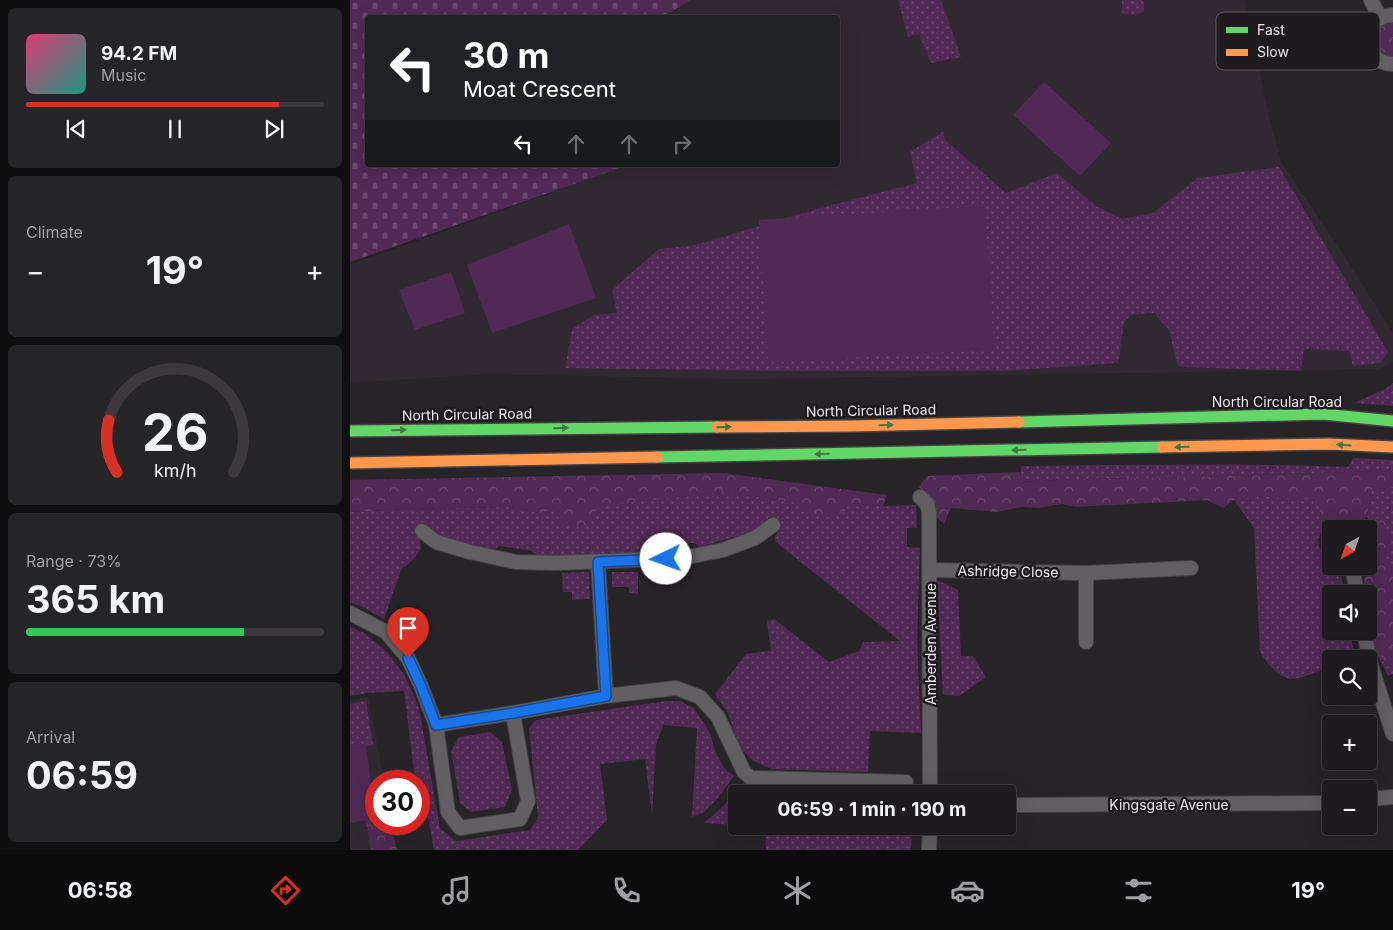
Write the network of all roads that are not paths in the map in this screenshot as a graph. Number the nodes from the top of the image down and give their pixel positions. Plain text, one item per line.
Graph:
1 (1371, 0) edge
2 (1386, 16) edge
3 (1380, 61) edge
4 (1393, 64) edge
5 (1393, 421) edge
6 (350, 431) edge
7 (1393, 447) edge
8 (350, 463) edge
9 (920, 497) dead end
10 (773, 524) dead end
11 (422, 531) dead end
12 (598, 562) junction
13 (1191, 568) dead end
14 (930, 570) junction
15 (1086, 573) junction
16 (350, 613) edge
17 (1366, 640) edge
18 (1086, 642) dead end
19 (606, 696) junction
20 (513, 713) junction
21 (436, 725) junction
22 (1393, 734) edge
23 (906, 782) dead end
24 (930, 785) edge
25 (1393, 797) edge
26 (1377, 799) edge
27 (1322, 803) edge
28 (1016, 805) edge
29 (930, 835) edge
30 (929, 850) edge

1 - 2 street
3 - 4 street
6 -> 5 highway, North Circular Road
7 -> 8 highway
9 - 14 street, Amberden Avenue
10 - 12 street
11 - 12 street
12 - 19 street
13 - 15 street, Ashridge Close
14 - 15 street, Ashridge Close
14 - 24 street, Amberden Avenue
15 - 18 street
16 - 21 street
17 - 22 street
19 - 20 street
19 - 23 street
20 - 21 street
20 - 21 street
25 - 26 street
27 - 28 street, Kingsgate Avenue
29 - 30 street

